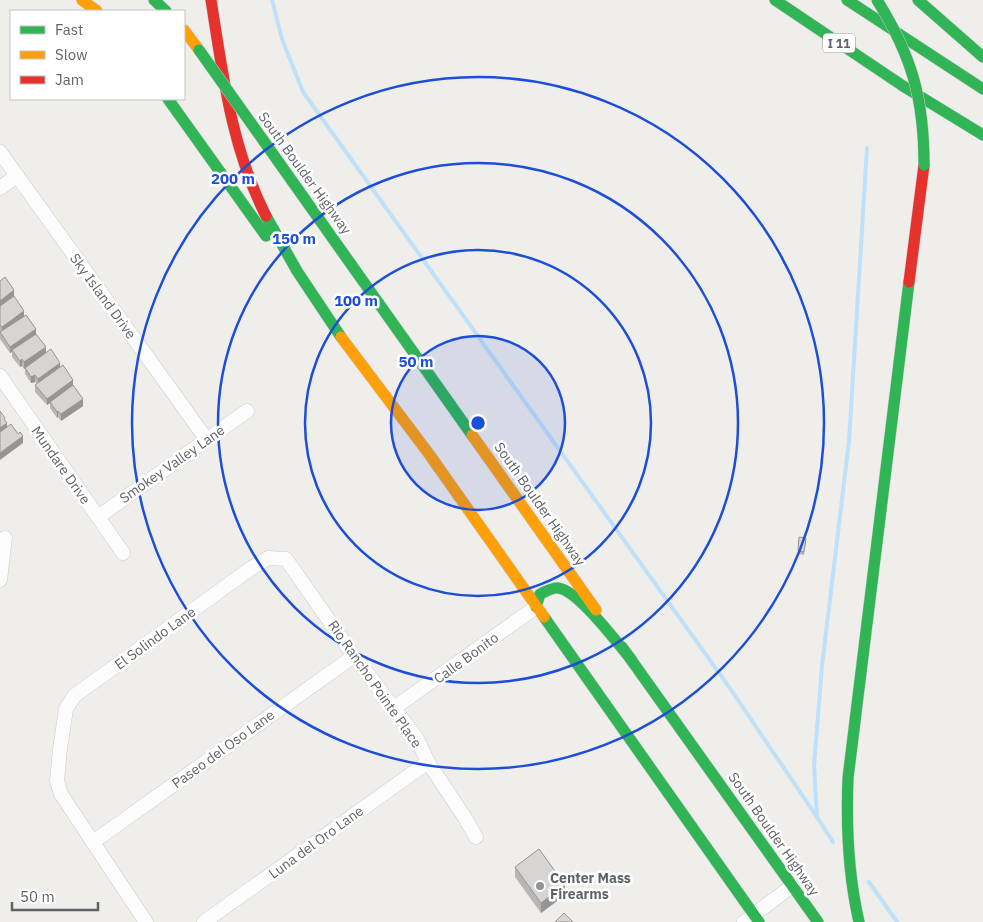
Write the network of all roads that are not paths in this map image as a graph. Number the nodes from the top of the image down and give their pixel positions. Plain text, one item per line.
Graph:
1 (82, 0) edge
2 (154, 0) edge
3 (212, 0) edge
4 (764, 0) edge
5 (775, 0) edge
6 (847, 0) edge
7 (877, 0) edge
8 (918, 0) edge
9 (96, 10) edge
10 (165, 10) edge
11 (185, 31) edge
12 (983, 57) edge
13 (903, 86) junction
14 (983, 89) edge
15 (169, 100) edge
16 (983, 135) edge
17 (0, 152) edge
18 (17, 176) junction
19 (0, 188) edge
20 (341, 337) junction
21 (0, 376) edge
22 (247, 411) dead end
23 (207, 440) junction
24 (98, 517) junction
25 (5, 538) dead end
26 (123, 553) dead end
27 (286, 559) joint
28 (0, 580) edge
29 (536, 607) junction
30 (354, 656) junction
31 (631, 659) junction
32 (394, 708) junction
33 (428, 762) junction
34 (476, 837) dead end
35 (93, 842) junction
36 (792, 886) junction
37 (752, 920) edge
38 (146, 922) edge
39 (204, 922) edge
40 (818, 922) edge
41 (859, 922) edge

1 - 9 main road
2 - 10 main road
3 - 20 main road
4 - 13 main road
5 - 13 main road, I 11
6 - 14 main road
7 - 41 main road, bridge
8 - 12 main road
11 - 31 main road, South Boulder Highway, bridge
13 - 16 main road, I 11
15 - 20 main road
17 - 18 street, Sky Island Drive
18 - 19 street
18 - 23 street, Sky Island Drive
20 - 29 main road
21 - 24 street, Mundare Drive
22 - 23 street, Smokey Valley Lane
23 - 24 street, Smokey Valley Lane
24 - 26 street, Mundare Drive
25 - 28 street
27 - 30 street, Rio Rancho Pointe Place
27 - 35 street, El Solindo Lane
29 - 31 main road
29 - 32 street, Calle Bonito
29 - 37 main road
30 - 32 street, Rio Rancho Pointe Place
30 - 35 street, Paseo del Oso Lane
31 - 36 main road, South Boulder Highway
32 - 33 street, Rio Rancho Pointe Place
33 - 34 street, Rio Rancho Pointe Place
33 - 39 street, Luna del Oro Lane
35 - 38 street, El Solindo Lane
36 - 37 street
36 - 40 main road, South Boulder Highway

